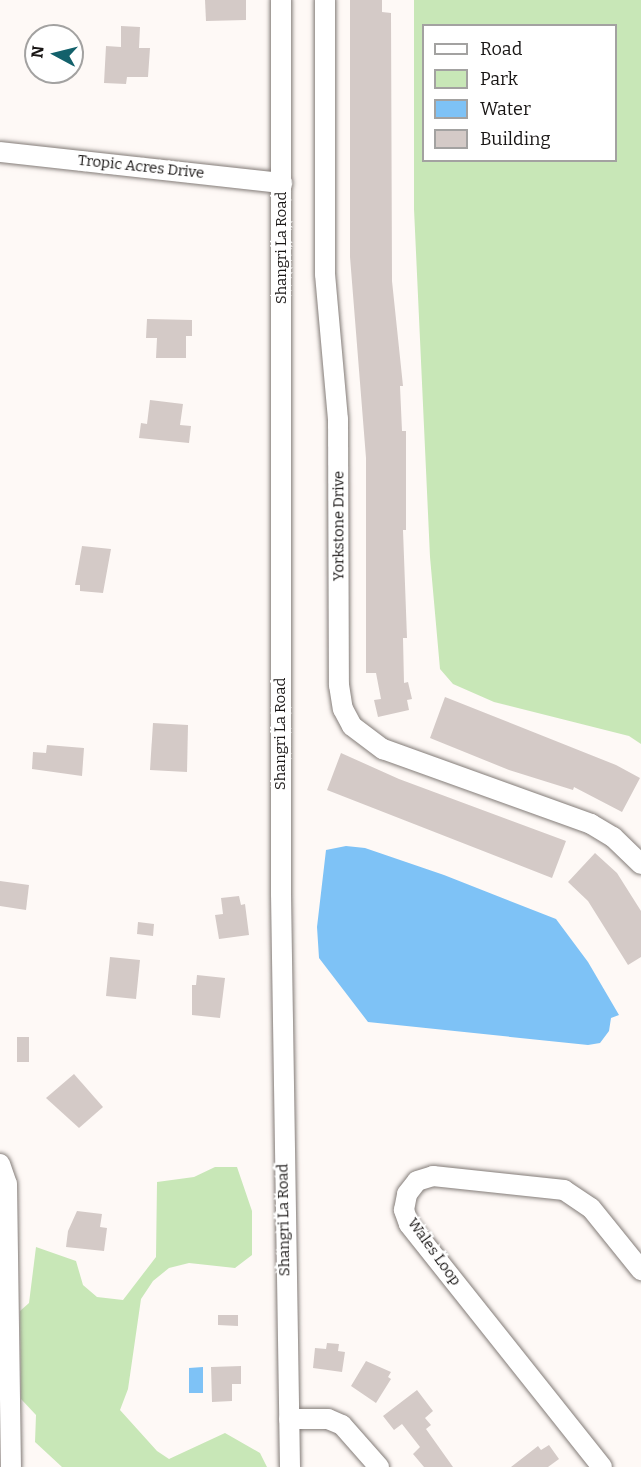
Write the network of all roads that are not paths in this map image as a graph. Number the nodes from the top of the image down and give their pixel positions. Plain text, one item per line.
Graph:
1 (281, 0) edge
2 (325, 0) edge
3 (0, 152) edge
4 (282, 183) junction
5 (641, 864) edge
6 (1, 1164) edge
7 (641, 1270) edge
8 (289, 1419) junction
9 (11, 1467) edge
10 (290, 1467) edge
11 (379, 1467) edge
12 (602, 1467) edge

1 - 4 street, Shangri La Road
2 - 5 street, Yorkstone Drive
3 - 4 street, Tropic Acres Drive
4 - 8 street, Shangri La Road
6 - 9 street
7 - 12 street, Wales Loop
8 - 10 street, Shangri La Road
8 - 11 street

